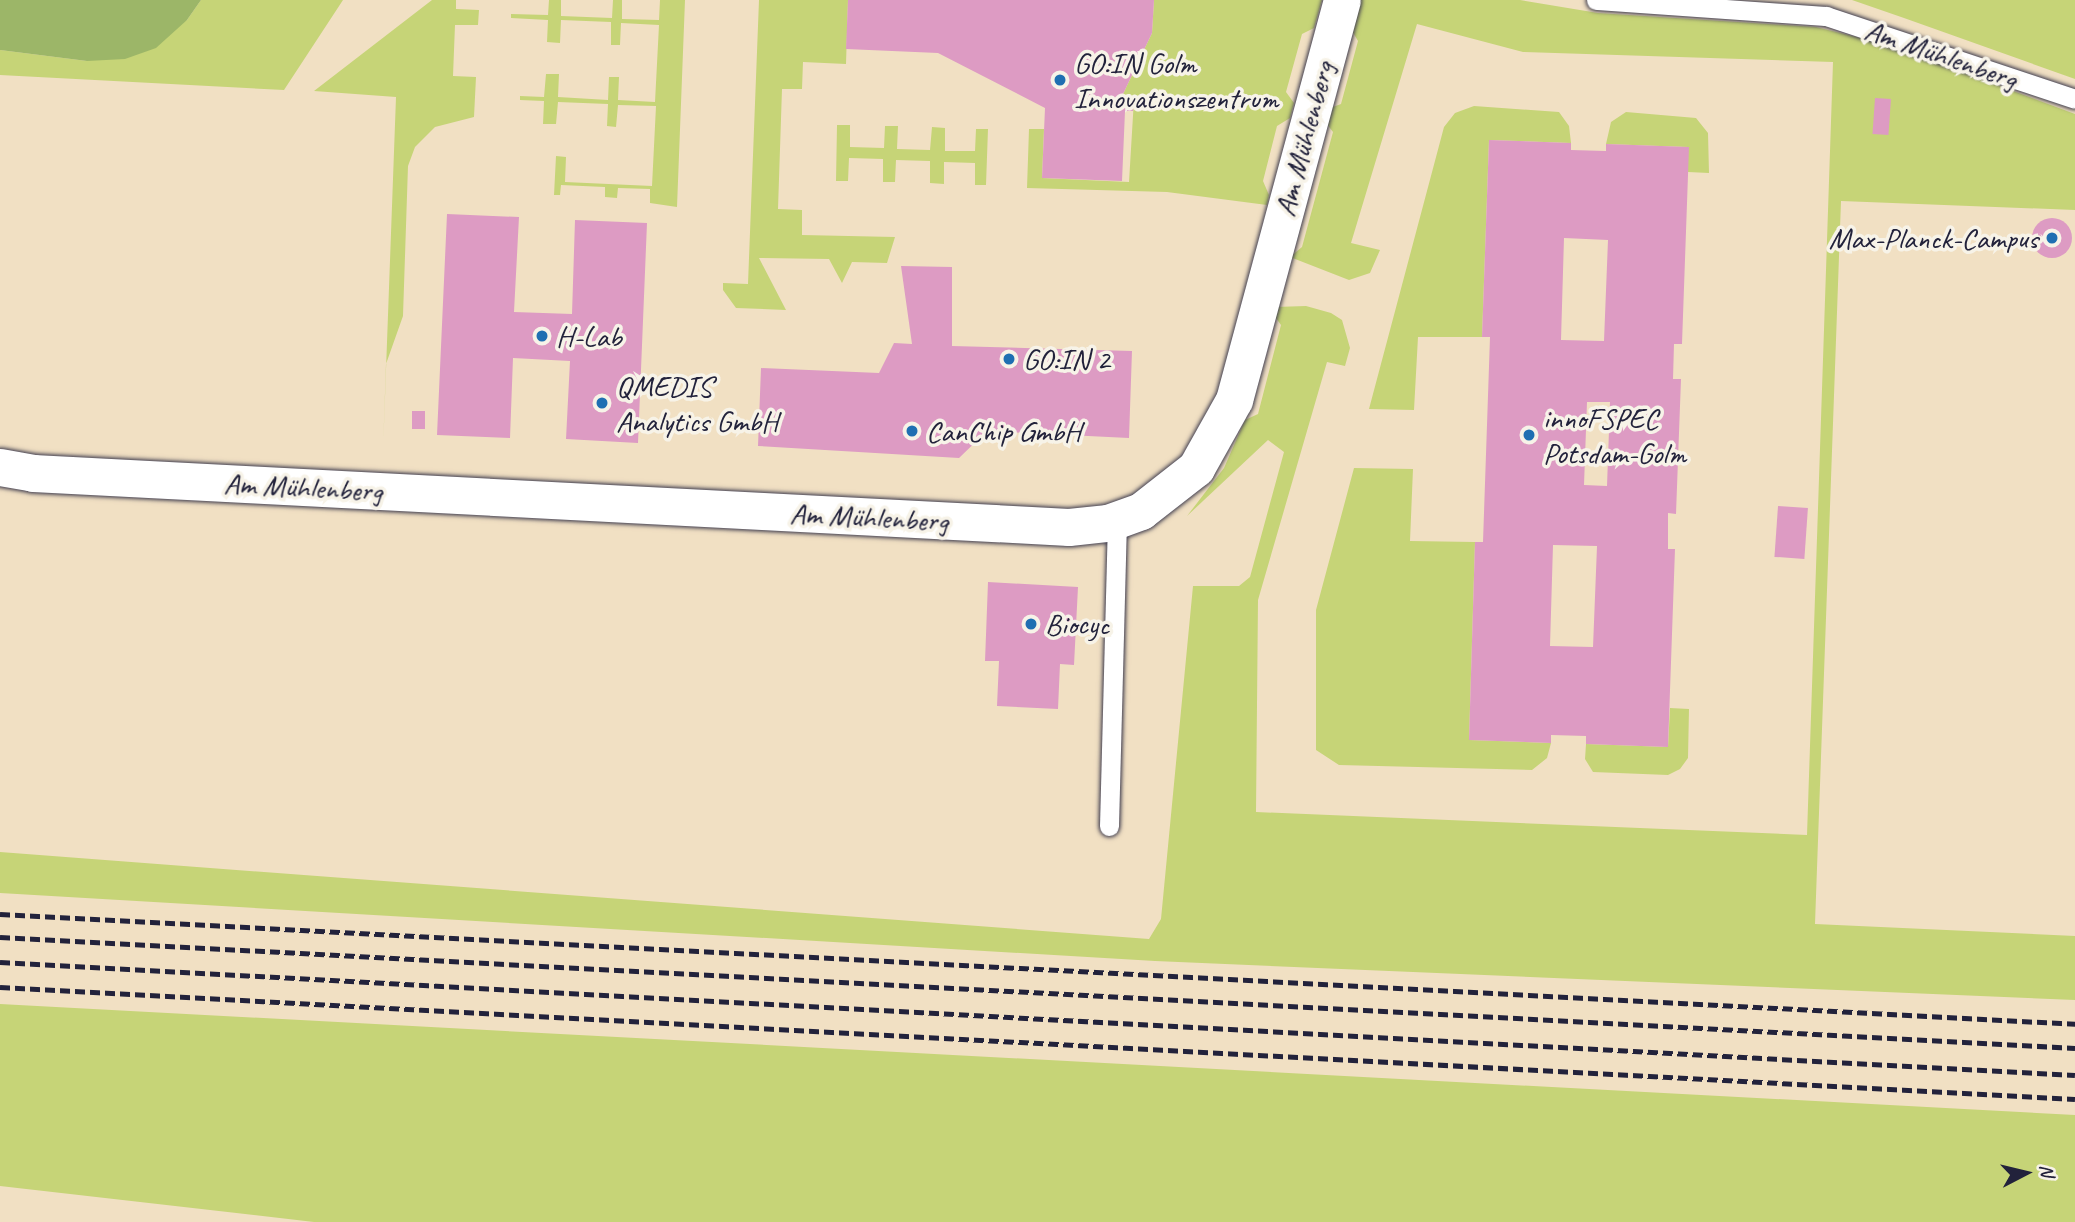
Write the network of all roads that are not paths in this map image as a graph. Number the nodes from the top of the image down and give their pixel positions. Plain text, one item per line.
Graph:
1 (1342, 0) edge
2 (1596, 0) edge
3 (2075, 99) edge
4 (11, 474) edge
5 (1117, 520) junction
6 (1109, 826) dead end

1 - 5 street, Am Mühlenberg
2 - 3 lane, Am Mühlenberg
4 - 5 street, Am Mühlenberg
5 - 6 lane

